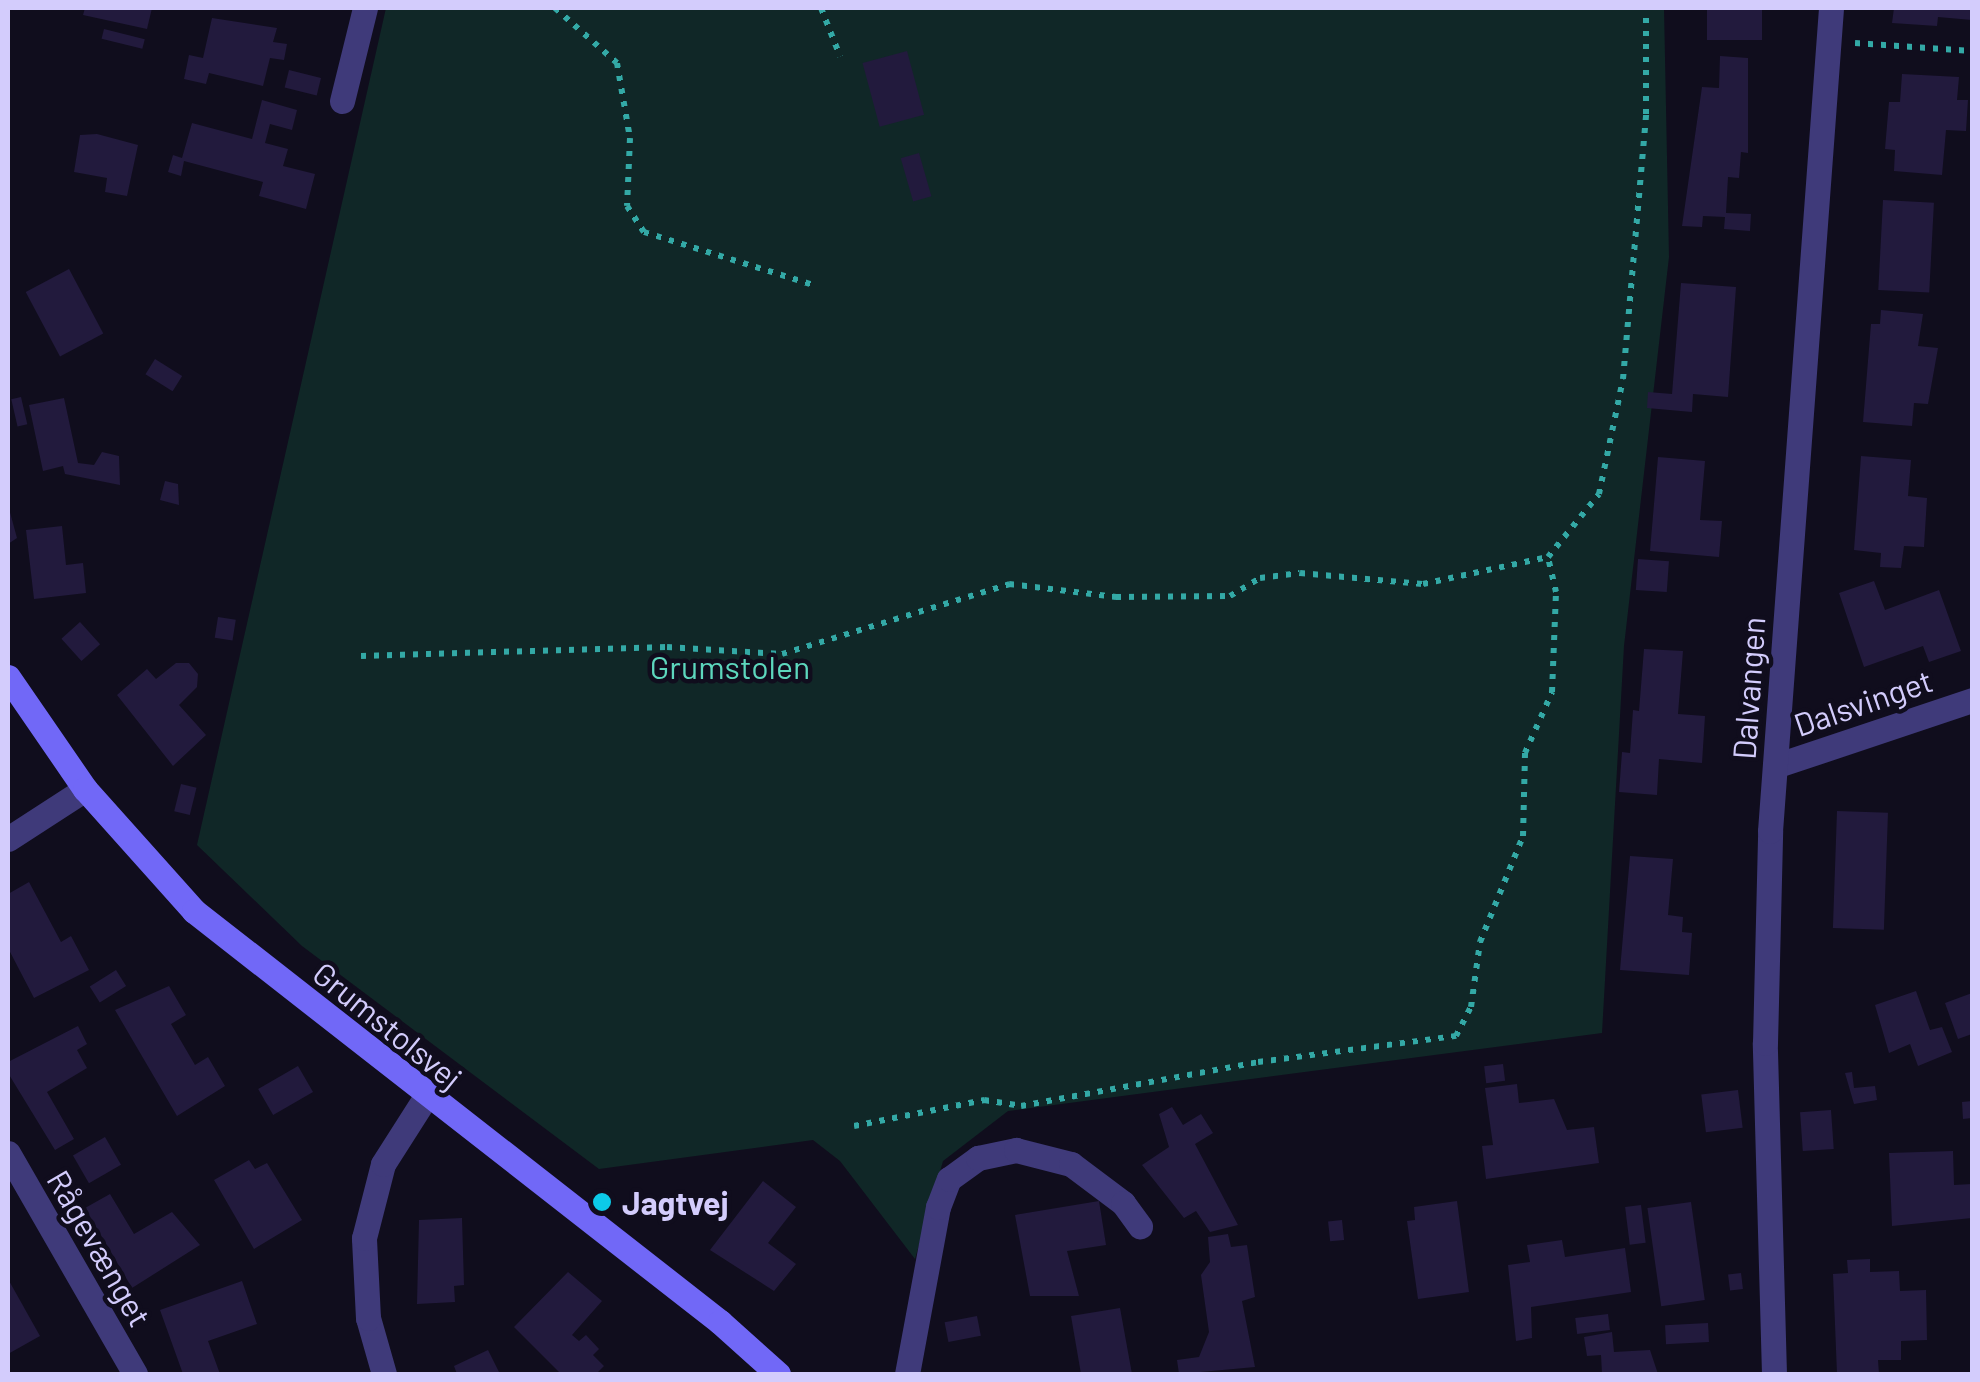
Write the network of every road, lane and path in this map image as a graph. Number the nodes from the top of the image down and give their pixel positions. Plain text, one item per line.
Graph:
1 (365, 8) edge
2 (556, 8) edge
3 (821, 8) edge
4 (1646, 8) edge
5 (1831, 8) edge
6 (1829, 41) junction
7 (1972, 51) edge
8 (840, 56) dead end
9 (342, 101) dead end
10 (813, 284) dead end
11 (1548, 557) junction
12 (361, 656) dead end
13 (8, 677) edge
14 (1972, 700) edge
15 (1775, 766) junction
16 (84, 788) junction
17 (8, 839) edge
18 (425, 1098) junction
19 (854, 1126) dead end
20 (8, 1153) edge
21 (1140, 1226) dead end
22 (135, 1374) edge
23 (384, 1374) edge
24 (778, 1374) edge
25 (907, 1374) edge
26 (1774, 1374) edge

1 - 9 street
2 - 10 path
3 - 8 path
4 - 11 path
5 - 6 street, Dalvangen
6 - 7 path
6 - 15 street, Dalvangen
11 - 12 path
11 - 19 path
13 - 16 street, Grumstolsvej
14 - 15 street, Dalsvinget
15 - 26 street, Dalvangen
16 - 17 street
16 - 18 street, Grumstolsvej
18 - 23 street
18 - 24 street, Grumstolsvej
20 - 22 street, Rågevænget
21 - 25 street

